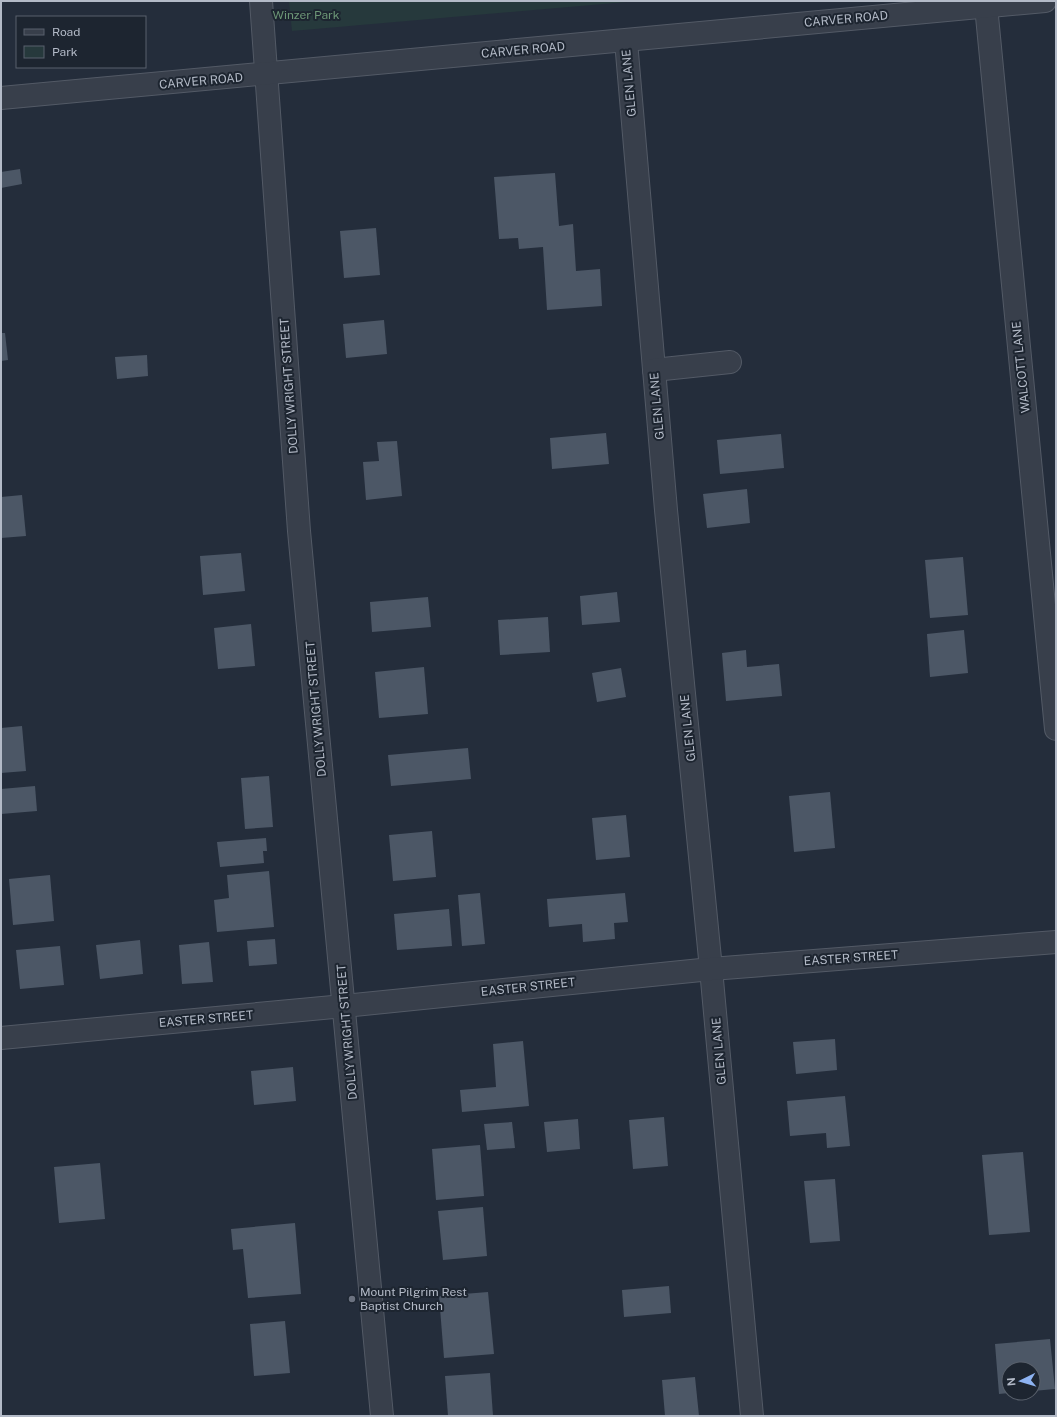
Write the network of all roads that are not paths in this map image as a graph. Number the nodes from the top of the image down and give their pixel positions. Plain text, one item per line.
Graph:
1 (261, 1) edge
2 (1045, 1) edge
3 (986, 6) junction
4 (626, 41) junction
5 (267, 75) junction
6 (1, 98) edge
7 (730, 362) dead end
8 (654, 370) junction
9 (1056, 729) edge
10 (1056, 942) edge
11 (711, 969) junction
12 (344, 1006) junction
13 (1, 1038) edge
14 (382, 1416) edge
15 (752, 1416) edge

1 - 5 street, DOLLY WRIGHT STREET
2 - 3 street, CARVER ROAD
3 - 4 street, CARVER ROAD
3 - 9 street, WALCOTT LANE
4 - 5 street, CARVER ROAD
4 - 8 street, GLEN LANE
5 - 6 street, CARVER ROAD
5 - 12 street, DOLLY WRIGHT STREET
7 - 8 street
8 - 11 street, GLEN LANE
10 - 11 street, EASTER STREET
11 - 12 street, EASTER STREET
11 - 15 street, GLEN LANE
12 - 13 street, EASTER STREET
12 - 14 street, DOLLY WRIGHT STREET

